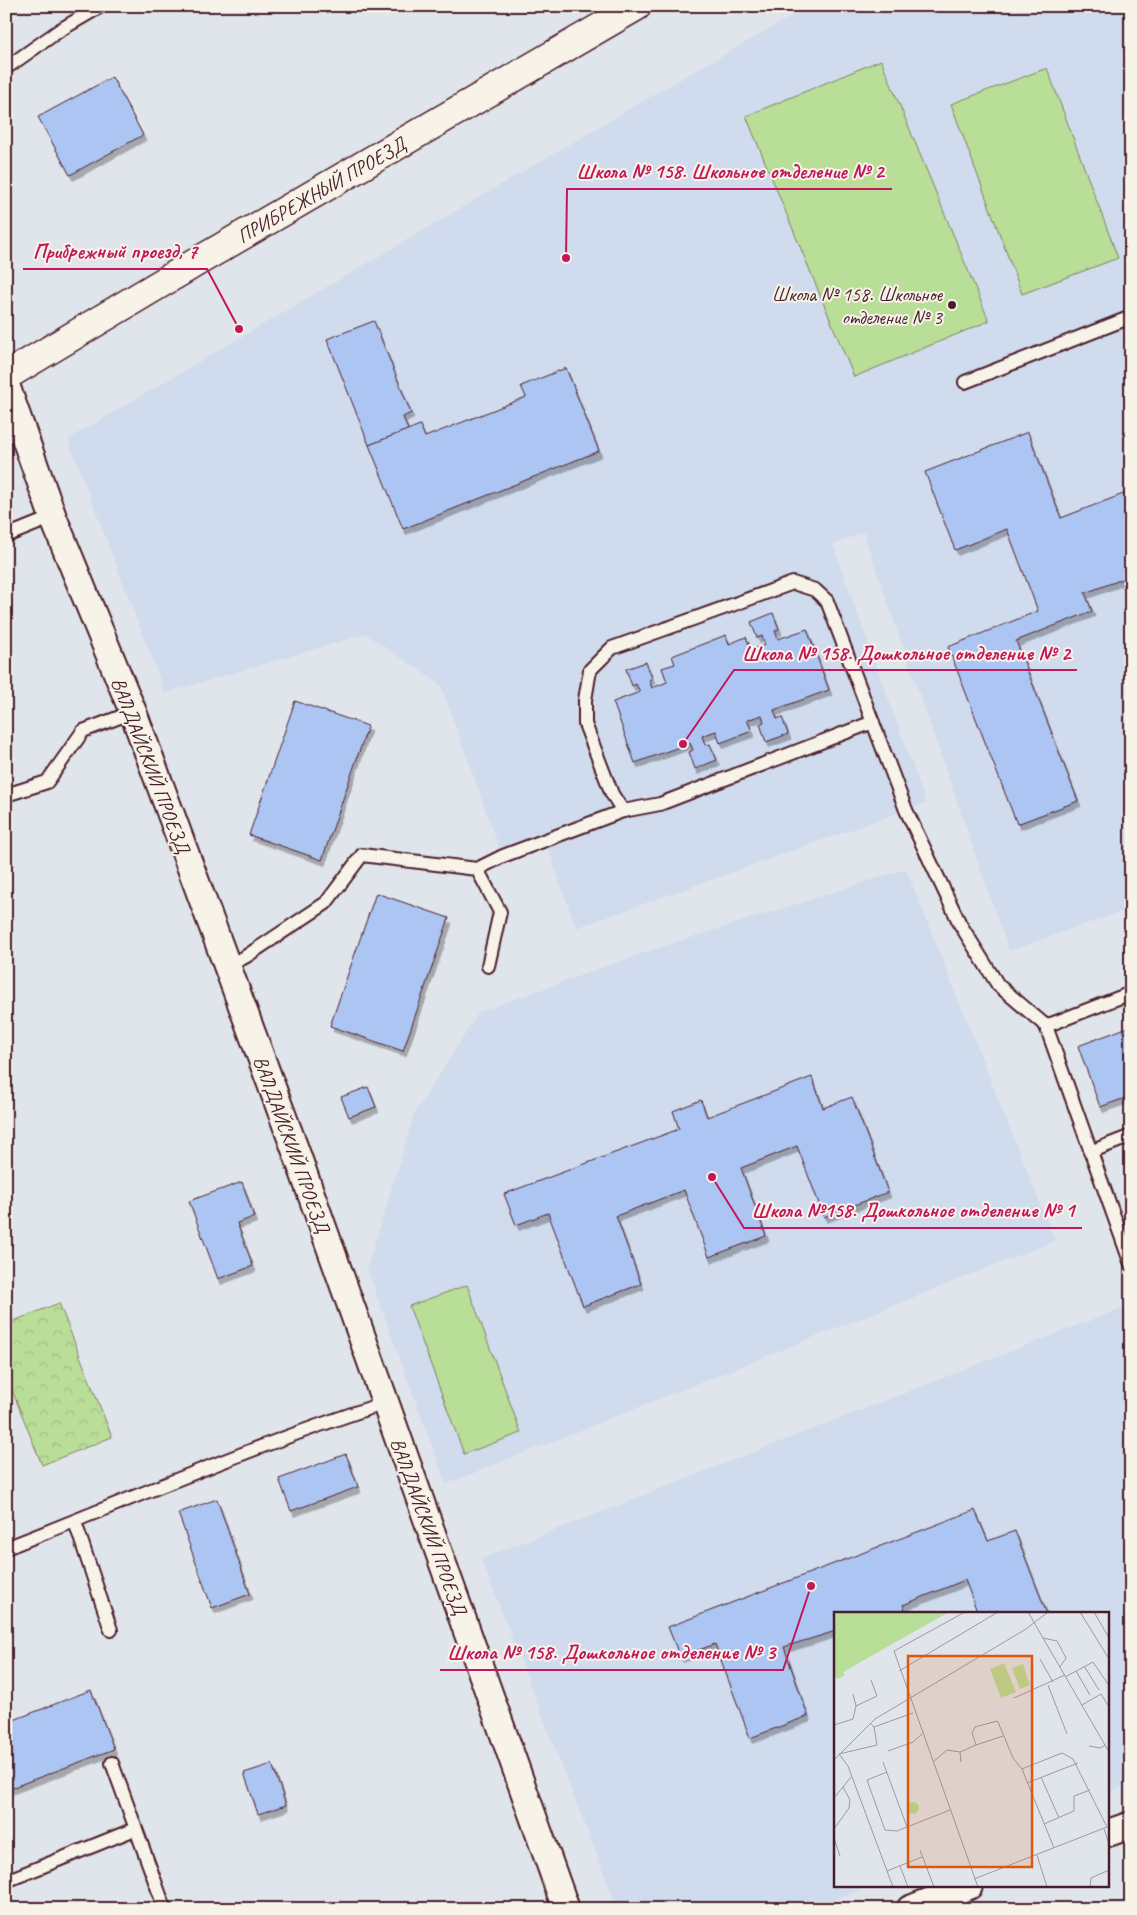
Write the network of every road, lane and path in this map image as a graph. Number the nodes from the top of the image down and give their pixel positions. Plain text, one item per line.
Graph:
1 (101, 6) edge
2 (638, 6) edge
3 (6, 68) edge
4 (1131, 317) edge
5 (6, 376) edge
6 (965, 382) dead end
7 (6, 385) edge
8 (53, 517) junction
9 (6, 536) edge
10 (132, 712) junction
11 (873, 722) junction
12 (6, 796) edge
13 (623, 811) junction
14 (478, 869) junction
15 (227, 966) junction
16 (488, 966) dead end
17 (1131, 993) edge
18 (1046, 1026) junction
19 (1131, 1136) edge
20 (1090, 1152) junction
21 (1131, 1264) edge
22 (385, 1404) junction
23 (75, 1522) junction
24 (6, 1548) edge
25 (111, 1630) dead end
26 (112, 1763) dead end
27 (1131, 1825) edge
28 (135, 1829) junction
29 (1110, 1832) edge
30 (6, 1881) edge
31 (964, 1888) edge
32 (165, 1909) edge
33 (566, 1909) edge
34 (910, 1909) edge

1 - 3 lane
2 - 5 street, ПРИБРЕЖНЫЙ ПРОЕЗД
4 - 6 lane
7 - 8 street, ВАЛДАЙСКИЙ ПРОЕЗД
8 - 9 lane
8 - 10 street, ВАЛДАЙСКИЙ ПРОЕЗД
10 - 12 lane
10 - 15 street, ВАЛДАЙСКИЙ ПРОЕЗД
11 - 13 lane
11 - 13 lane
11 - 18 lane
13 - 14 lane
14 - 15 lane
14 - 16 lane
15 - 22 street, ВАЛДАЙСКИЙ ПРОЕЗД
17 - 18 lane
18 - 20 lane
19 - 20 lane
20 - 21 lane
22 - 23 lane
22 - 33 street, ВАЛДАЙСКИЙ ПРОЕЗД
23 - 24 lane
23 - 25 lane
26 - 28 lane
27 - 29 street
28 - 30 lane
28 - 32 lane
31 - 34 street

